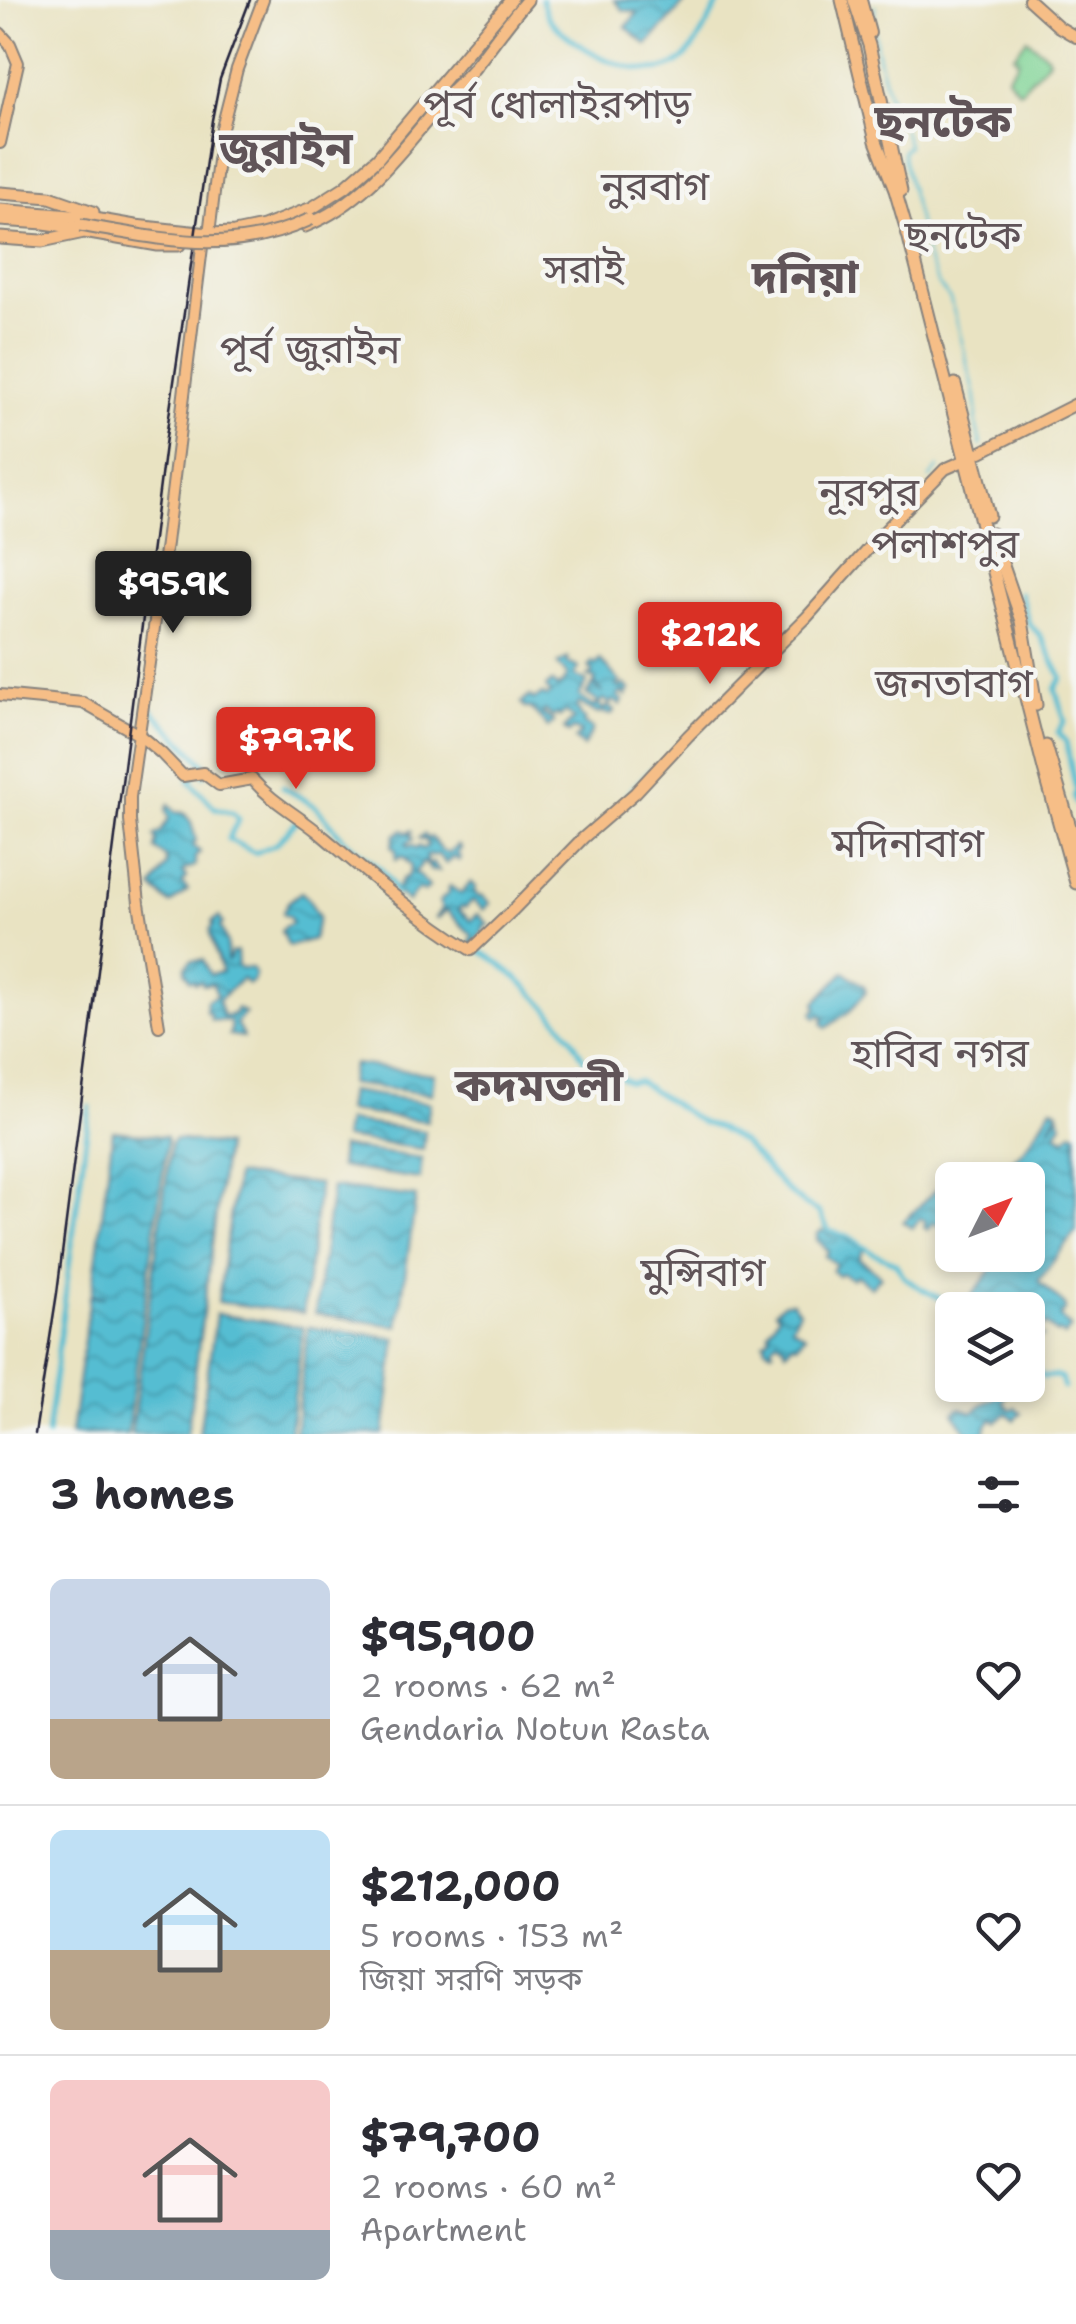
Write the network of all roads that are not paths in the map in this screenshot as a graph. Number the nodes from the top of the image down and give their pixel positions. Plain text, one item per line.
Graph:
1 (263, 0) edge
2 (850, 0) edge
3 (1029, 0) edge
4 (1038, 0) edge
5 (519, 1) edge
6 (0, 33) edge
7 (1075, 34) edge
8 (868, 42) junction
9 (871, 72) junction
10 (868, 91) junction
11 (872, 112) junction
12 (0, 144) edge
13 (897, 186) junction
14 (0, 196) edge
15 (0, 215) edge
16 (46, 219) junction
17 (82, 223) junction
18 (165, 229) junction
19 (0, 234) edge
20 (206, 241) junction
21 (167, 245) junction
22 (1076, 404) edge
23 (981, 452) dead end
24 (961, 462) dead end
25 (991, 530) junction
26 (1010, 606) junction
27 (1022, 621) junction
28 (1009, 629) junction
29 (0, 695) edge
30 (139, 736) junction
31 (1046, 746) junction
32 (1076, 847) edge
33 (1076, 860) edge
34 (1076, 883) edge
35 (159, 1026) dead end

1 - 20 main road
2 - 8 highway
2 - 9 highway
2 - 10 highway
2 - 11 highway
2 - 13 main road
2 - 26 highway
3 - 7 main road
4 - 7 main road
5 - 17 highway, bridge
5 - 20 highway
5 - 20 highway
6 - 12 main road
8 - 9 highway
8 - 13 highway
9 - 10 highway
9 - 13 highway
9 - 13 highway
10 - 11 highway
11 - 13 highway
13 - 25 highway
13 - 25 highway
14 - 16 highway
14 - 17 highway
14 - 18 highway
15 - 16 highway
16 - 17 highway
16 - 19 highway
17 - 18 highway
17 - 19 highway
17 - 21 highway
18 - 20 highway
19 - 21 highway
20 - 21 highway
20 - 30 main road
22 - 23 main road
24 - 30 main road
25 - 26 highway
26 - 27 highway
26 - 28 highway
27 - 28 highway
27 - 31 highway
28 - 34 highway
29 - 30 main road
30 - 35 main road
31 - 32 highway
31 - 33 highway

